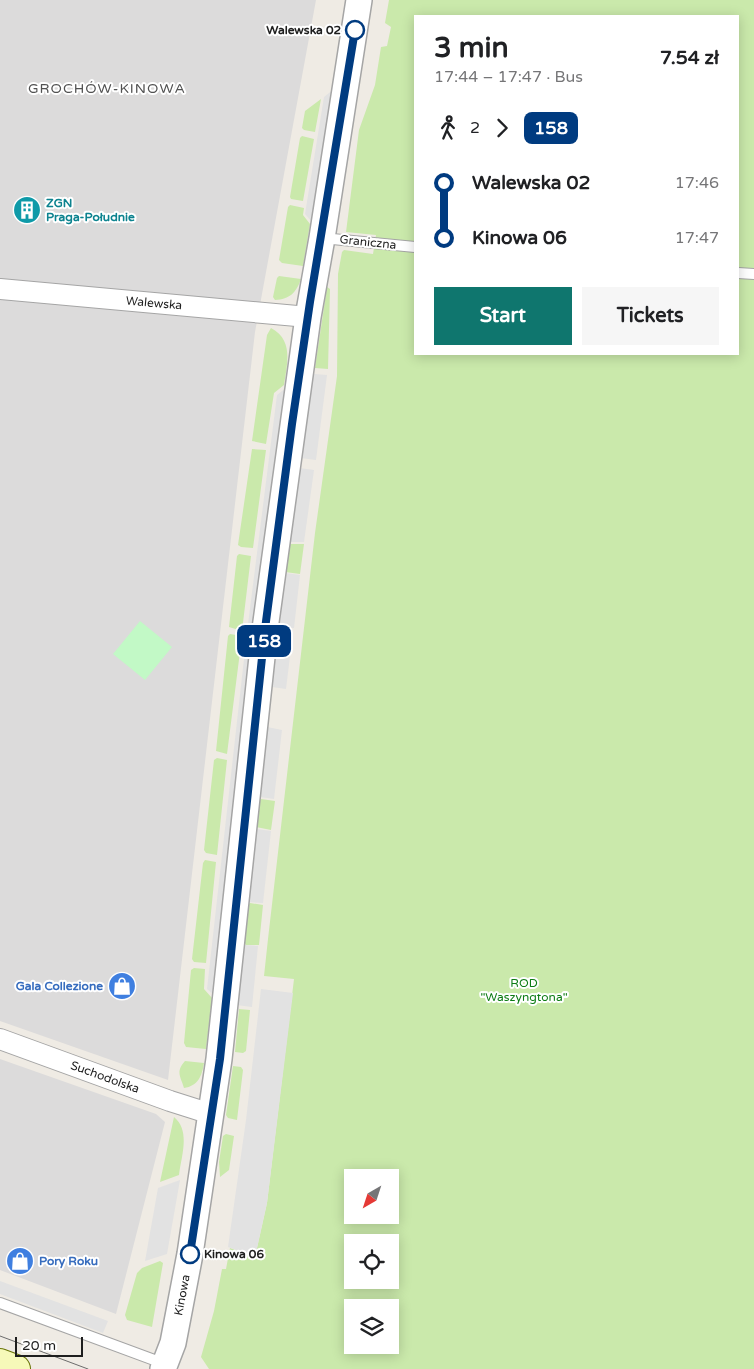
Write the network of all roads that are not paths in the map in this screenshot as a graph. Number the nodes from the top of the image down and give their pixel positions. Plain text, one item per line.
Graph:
1 (359, 0) edge
2 (322, 238) junction
3 (414, 247) edge
4 (739, 273) edge
5 (754, 274) edge
6 (0, 289) edge
7 (308, 317) junction
8 (0, 1039) edge
9 (211, 1114) junction
10 (0, 1303) edge
11 (0, 1363) edge
12 (164, 1367) edge
13 (16, 1369) edge

1 - 2 street, Kinowa
2 - 3 lane, Graniczna
2 - 7 street, Kinowa
4 - 5 lane
6 - 7 street, Walewska
7 - 9 street, Kinowa
8 - 9 street, Suchodolska
9 - 12 street, Kinowa
10 - 12 lane
11 - 13 main road

